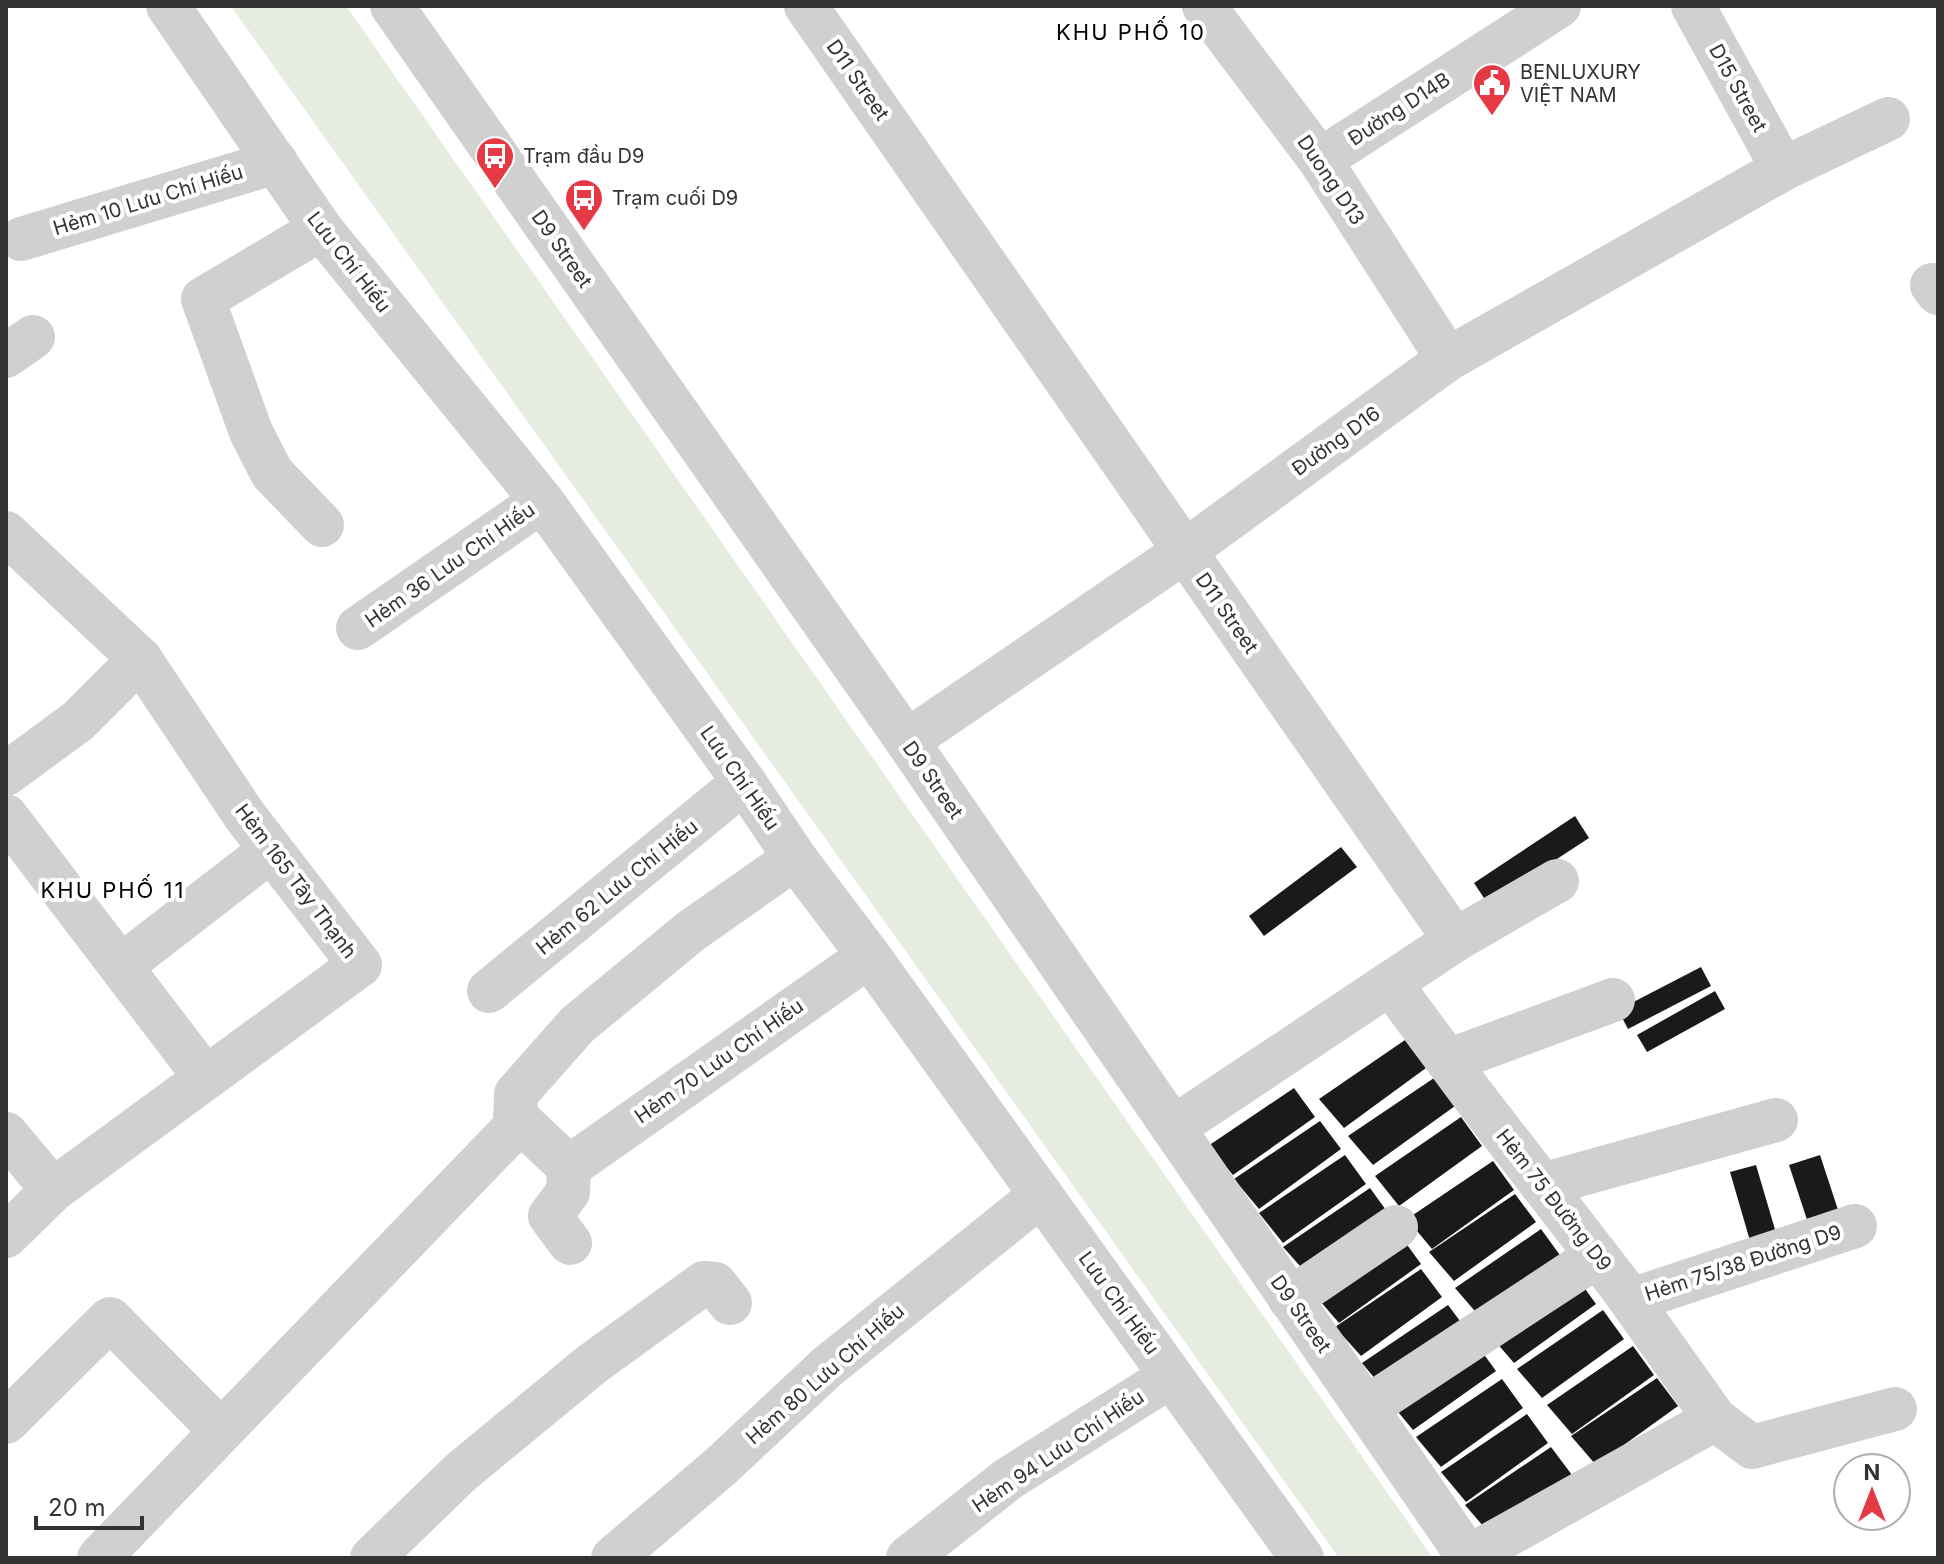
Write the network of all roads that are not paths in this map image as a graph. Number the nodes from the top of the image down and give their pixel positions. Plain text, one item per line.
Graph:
1 (168, 6) edge
2 (392, 6) edge
3 (806, 6) edge
4 (1204, 6) edge
5 (1559, 6) edge
6 (1693, 6) edge
7 (1888, 119) dead end
8 (1320, 160) junction
9 (276, 162) junction
10 (1783, 169) junction
11 (321, 229) junction
12 (21, 239) dead end
13 (1448, 359) junction
14 (542, 501) junction
15 (322, 525) dead end
16 (6, 533) edge
17 (1185, 551) junction
18 (358, 628) dead end
19 (140, 659) junction
20 (907, 741) junction
21 (6, 774) edge
22 (744, 782) junction
23 (6, 816) edge
24 (271, 850) junction
25 (795, 858) junction
26 (1557, 881) dead end
27 (1455, 940) junction
28 (869, 956) junction
29 (121, 966) junction
30 (1390, 983) junction
31 (489, 991) dead end
32 (1613, 1000) dead end
33 (1448, 1061) junction
34 (205, 1077) junction
35 (515, 1116) junction
36 (1776, 1120) dead end
37 (1173, 1128) junction
38 (6, 1134) edge
39 (569, 1167) junction
40 (1542, 1185) junction
41 (53, 1190) junction
42 (1041, 1195) junction
43 (1855, 1226) dead end
44 (1396, 1227) dead end
45 (6, 1236) edge
46 (570, 1243) dead end
47 (1597, 1256) junction
48 (1290, 1299) junction
49 (1631, 1300) junction
50 (730, 1303) dead end
51 (1171, 1376) junction
52 (1366, 1408) junction
53 (1895, 1409) dead end
54 (1715, 1419) junction
55 (6, 1422) edge
56 (220, 1430) junction
57 (1296, 1556) edge
58 (1469, 1557) edge
59 (99, 1558) edge
60 (372, 1558) edge
61 (613, 1558) edge
62 (908, 1558) edge

1 - 9 street, Lưu Chí Hiếu
2 - 20 street, D9 Street
3 - 17 street, D11 Street
4 - 8 street, Duong D13
5 - 8 street, Đường D14B
6 - 10 street, D15 Street
7 - 10 street, Đường D16
8 - 13 street, Duong D13
9 - 11 street, Lưu Chí Hiếu
9 - 12 street, Hẻm 10 Lưu Chí Hiếu
10 - 13 street, Đường D16
11 - 14 street, Lưu Chí Hiếu
11 - 15 street
13 - 17 street, Đường D16
14 - 18 street, Hẻm 36 Lưu Chí Hiếu
14 - 22 street, Lưu Chí Hiếu
16 - 19 street, Hẻm 165 Tây Thạnh
17 - 20 street, Đường D16
17 - 27 street, D11 Street
19 - 21 street
19 - 24 street, Hẻm 165 Tây Thạnh
20 - 37 street, D9 Street
22 - 25 street, Lưu Chí Hiếu
22 - 31 street, Hẻm 62 Lưu Chí Hiếu
23 - 29 street
24 - 29 street
24 - 34 street, Hẻm 165 Tây Thạnh
25 - 28 street, Lưu Chí Hiếu
25 - 35 street
26 - 27 street
27 - 30 street
28 - 39 street, Hẻm 70 Lưu Chí Hiếu
28 - 42 street, Lưu Chí Hiếu
29 - 34 street
30 - 33 street, Hẻm 75 Đường D9
30 - 37 street
32 - 33 street
33 - 40 street, Hẻm 75 Đường D9
34 - 41 street, Hẻm 165 Tây Thạnh
35 - 39 street
35 - 56 street
36 - 40 street
37 - 48 street, D9 Street
38 - 41 street
39 - 46 street
40 - 47 street, Hẻm 75 Đường D9
41 - 45 street, Hẻm 165 Tây Thạnh
42 - 51 street, Lưu Chí Hiếu
42 - 61 street, Hẻm 80 Lưu Chí Hiếu
43 - 49 street, Hẻm 75/38 Đường D9
44 - 48 street
47 - 49 street, Hẻm 75 Đường D9
47 - 52 street
48 - 52 street, D9 Street
49 - 54 street, Hẻm 75 Đường D9
50 - 60 street
51 - 57 street, Lưu Chí Hiếu
51 - 62 street, Hẻm 94 Lưu Chí Hiếu
52 - 58 street, D9 Street
53 - 54 street, Hẻm 75 Đường D9
54 - 58 street
55 - 56 street
56 - 59 street

